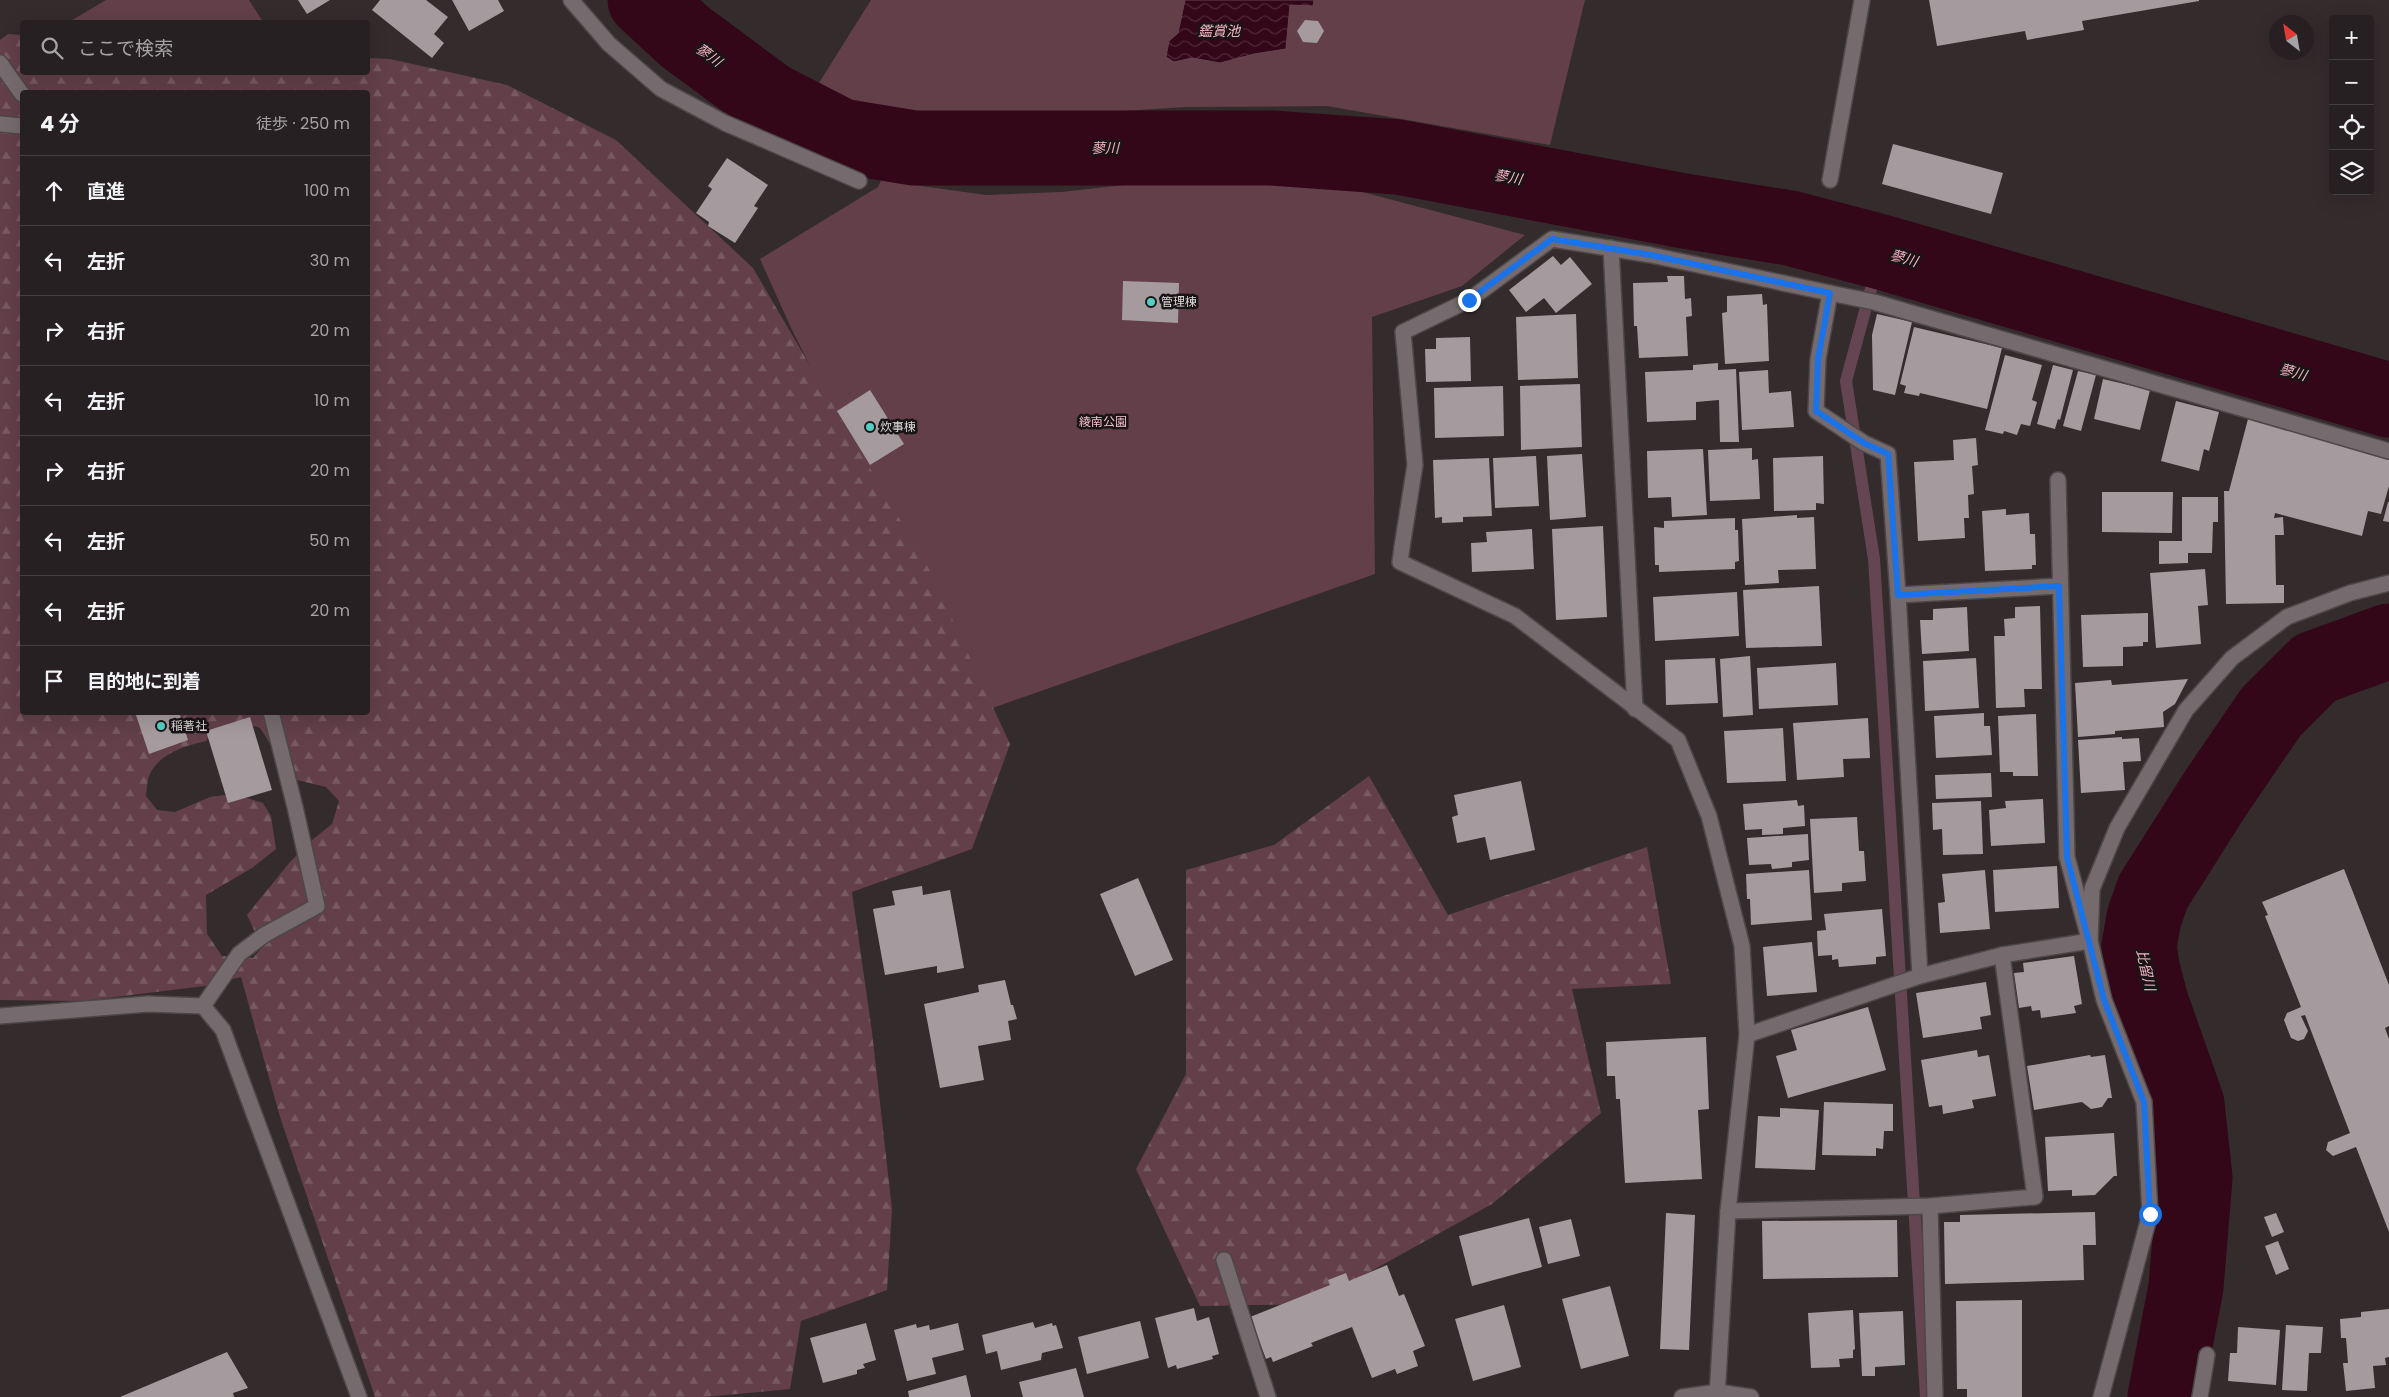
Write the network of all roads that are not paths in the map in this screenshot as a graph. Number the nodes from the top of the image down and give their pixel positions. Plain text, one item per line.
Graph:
1 (571, 0) edge
2 (1862, 0) edge
3 (0, 63) edge
4 (20, 91) edge
5 (0, 124) edge
6 (20, 126) edge
7 (1830, 180) dead end
8 (860, 181) dead end
9 (1611, 248) junction
10 (1830, 293) junction
11 (2389, 451) edge
12 (2058, 480) dead end
13 (2389, 583) edge
14 (2059, 586) junction
15 (1898, 595) junction
16 (1635, 708) junction
17 (271, 715) edge
18 (2090, 941) junction
19 (2002, 955) junction
20 (1920, 976) junction
21 (203, 1006) junction
22 (0, 1016) edge
23 (1747, 1035) junction
24 (1930, 1206) junction
25 (1728, 1212) junction
26 (1224, 1260) dead end
27 (2207, 1355) dead end
28 (1718, 1394) edge
29 (359, 1397) edge
30 (1268, 1397) edge
31 (1682, 1397) edge
32 (1751, 1397) edge
33 (1935, 1397) edge
34 (2101, 1397) edge
35 (2200, 1397) edge

1 - 8 street
2 - 7 street
3 - 4 street
5 - 6 street
9 - 10 street
9 - 16 street
9 - 16 street
10 - 11 street
10 - 15 street
12 - 14 street
13 - 18 street
14 - 15 street
14 - 18 street
15 - 20 street
16 - 23 street
17 - 21 street
18 - 19 street
18 - 34 street
19 - 20 street
19 - 24 street
20 - 23 street
21 - 22 street
21 - 29 street
23 - 25 street
24 - 25 street
24 - 33 street
25 - 28 street
26 - 30 street
27 - 35 street
28 - 31 street
28 - 32 street

